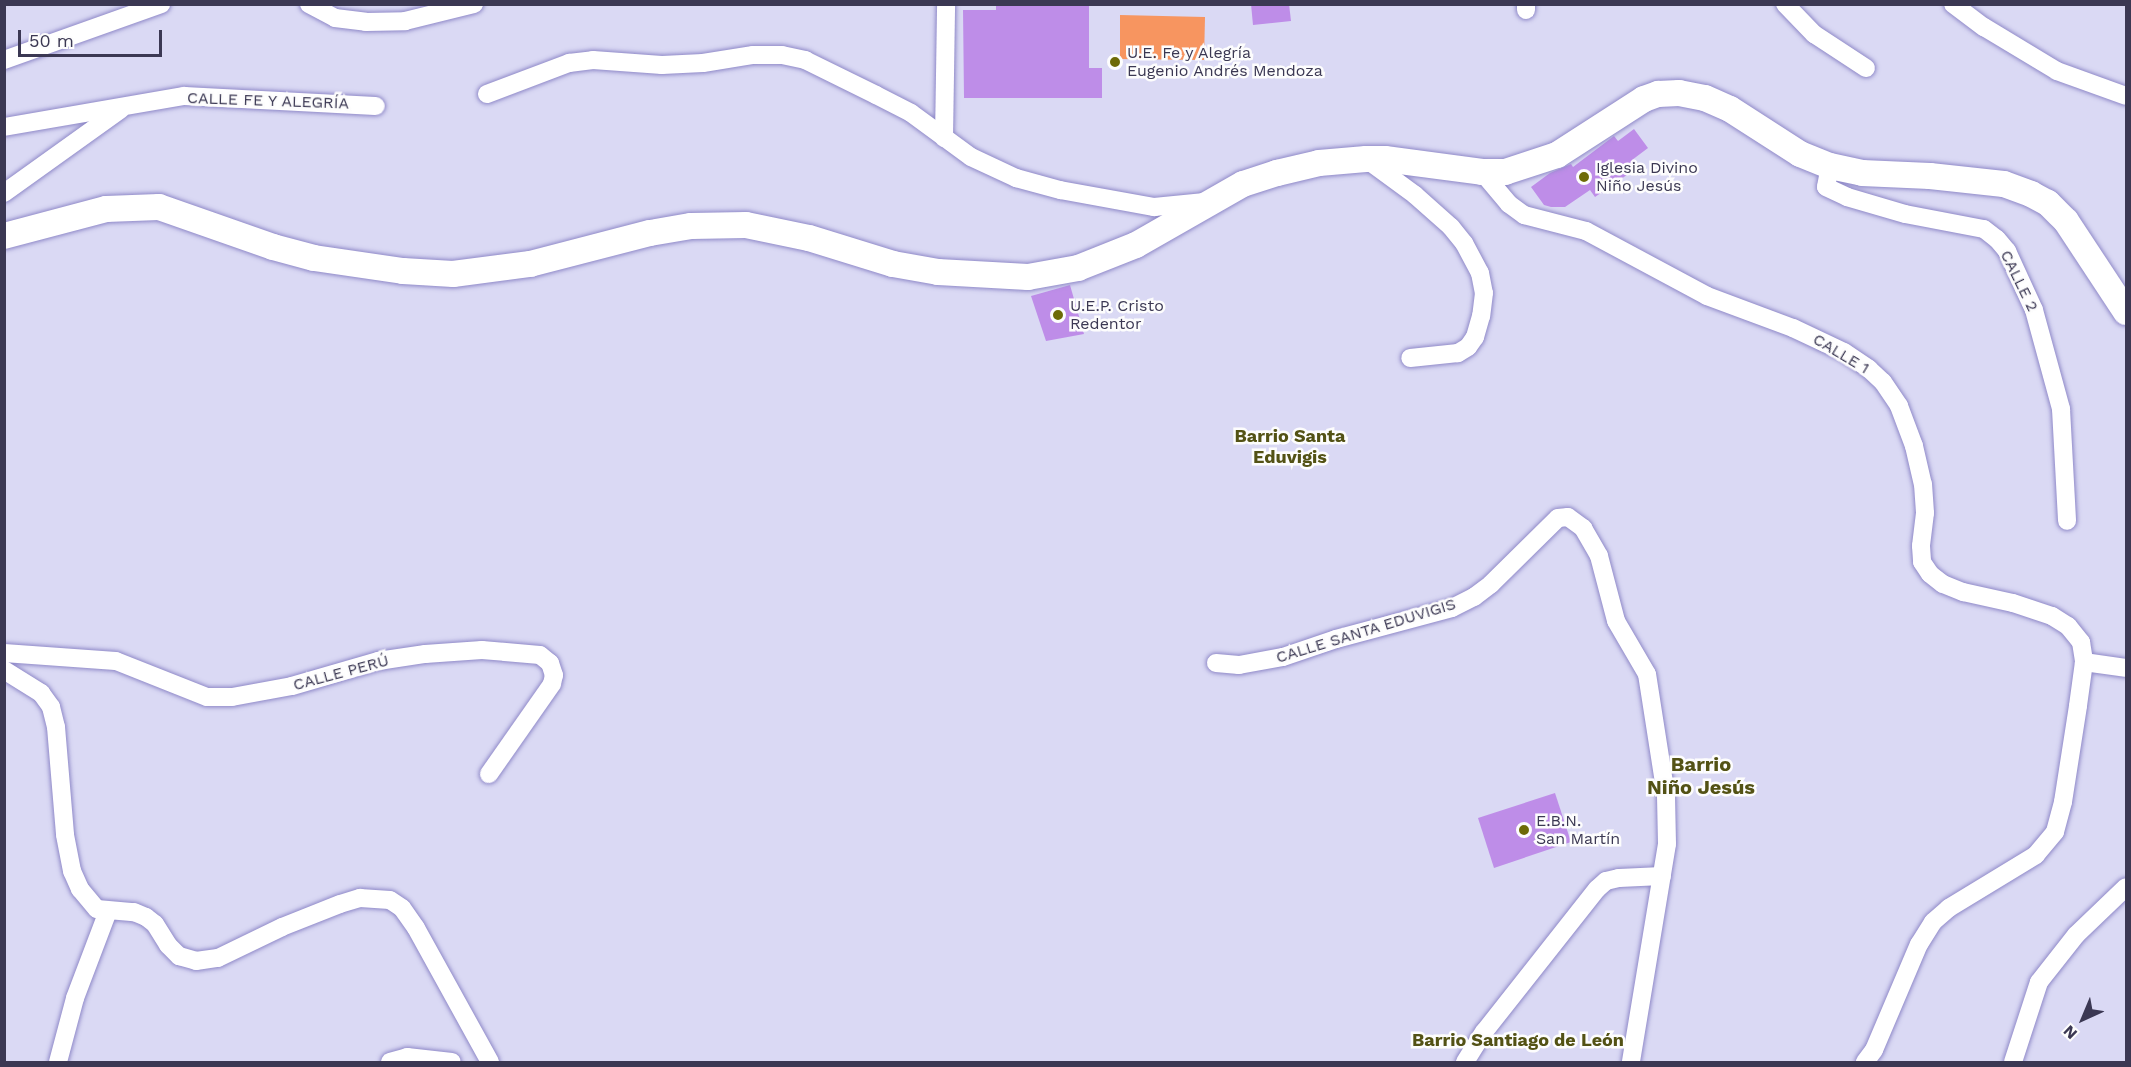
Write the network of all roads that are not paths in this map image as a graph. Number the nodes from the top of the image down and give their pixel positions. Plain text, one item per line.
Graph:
1 (161, 4) edge
2 (309, 4) edge
3 (474, 4) edge
4 (945, 4) edge
5 (1785, 4) edge
6 (1953, 4) edge
7 (4, 60) edge
8 (1866, 68) dead end
9 (487, 94) dead end
10 (2127, 96) edge
11 (376, 106) dead end
12 (124, 107) junction
13 (4, 127) edge
14 (944, 138) junction
15 (1366, 159) junction
16 (1830, 166) junction
17 (1482, 172) junction
18 (4, 194) edge
19 (1210, 202) junction
20 (4, 236) edge
21 (2127, 312) edge
22 (1410, 358) dead end
23 (2067, 521) dead end
24 (4, 653) edge
25 (2084, 662) junction
26 (1216, 663) dead end
27 (2127, 669) edge
28 (4, 670) edge
29 (489, 774) dead end
30 (1662, 876) junction
31 (2127, 887) edge
32 (108, 911) junction
33 (58, 1062) edge
34 (390, 1062) edge
35 (452, 1062) edge
36 (490, 1062) edge
37 (1466, 1062) edge
38 (1630, 1062) edge
39 (1865, 1062) edge
40 (2013, 1062) edge

1 - 7 street
2 - 3 street
4 - 14 street
5 - 8 street
6 - 10 street
9 - 14 street
11 - 12 street, CALLE FE Y ALEGRÍA
12 - 13 street, CALLE FE Y ALEGRÍA
12 - 18 street
14 - 19 street
15 - 17 main road
15 - 19 main road
15 - 22 street
16 - 17 main road
16 - 21 main road
16 - 23 street, CALLE 2
17 - 25 street, CALLE 1
19 - 20 main road
24 - 29 street, CALLE PERÚ
25 - 27 street
25 - 39 street
26 - 30 street, CALLE SANTA EDUVIGIS
28 - 32 street
30 - 37 street
30 - 38 street
31 - 40 street
32 - 33 street
32 - 36 street
34 - 35 street

